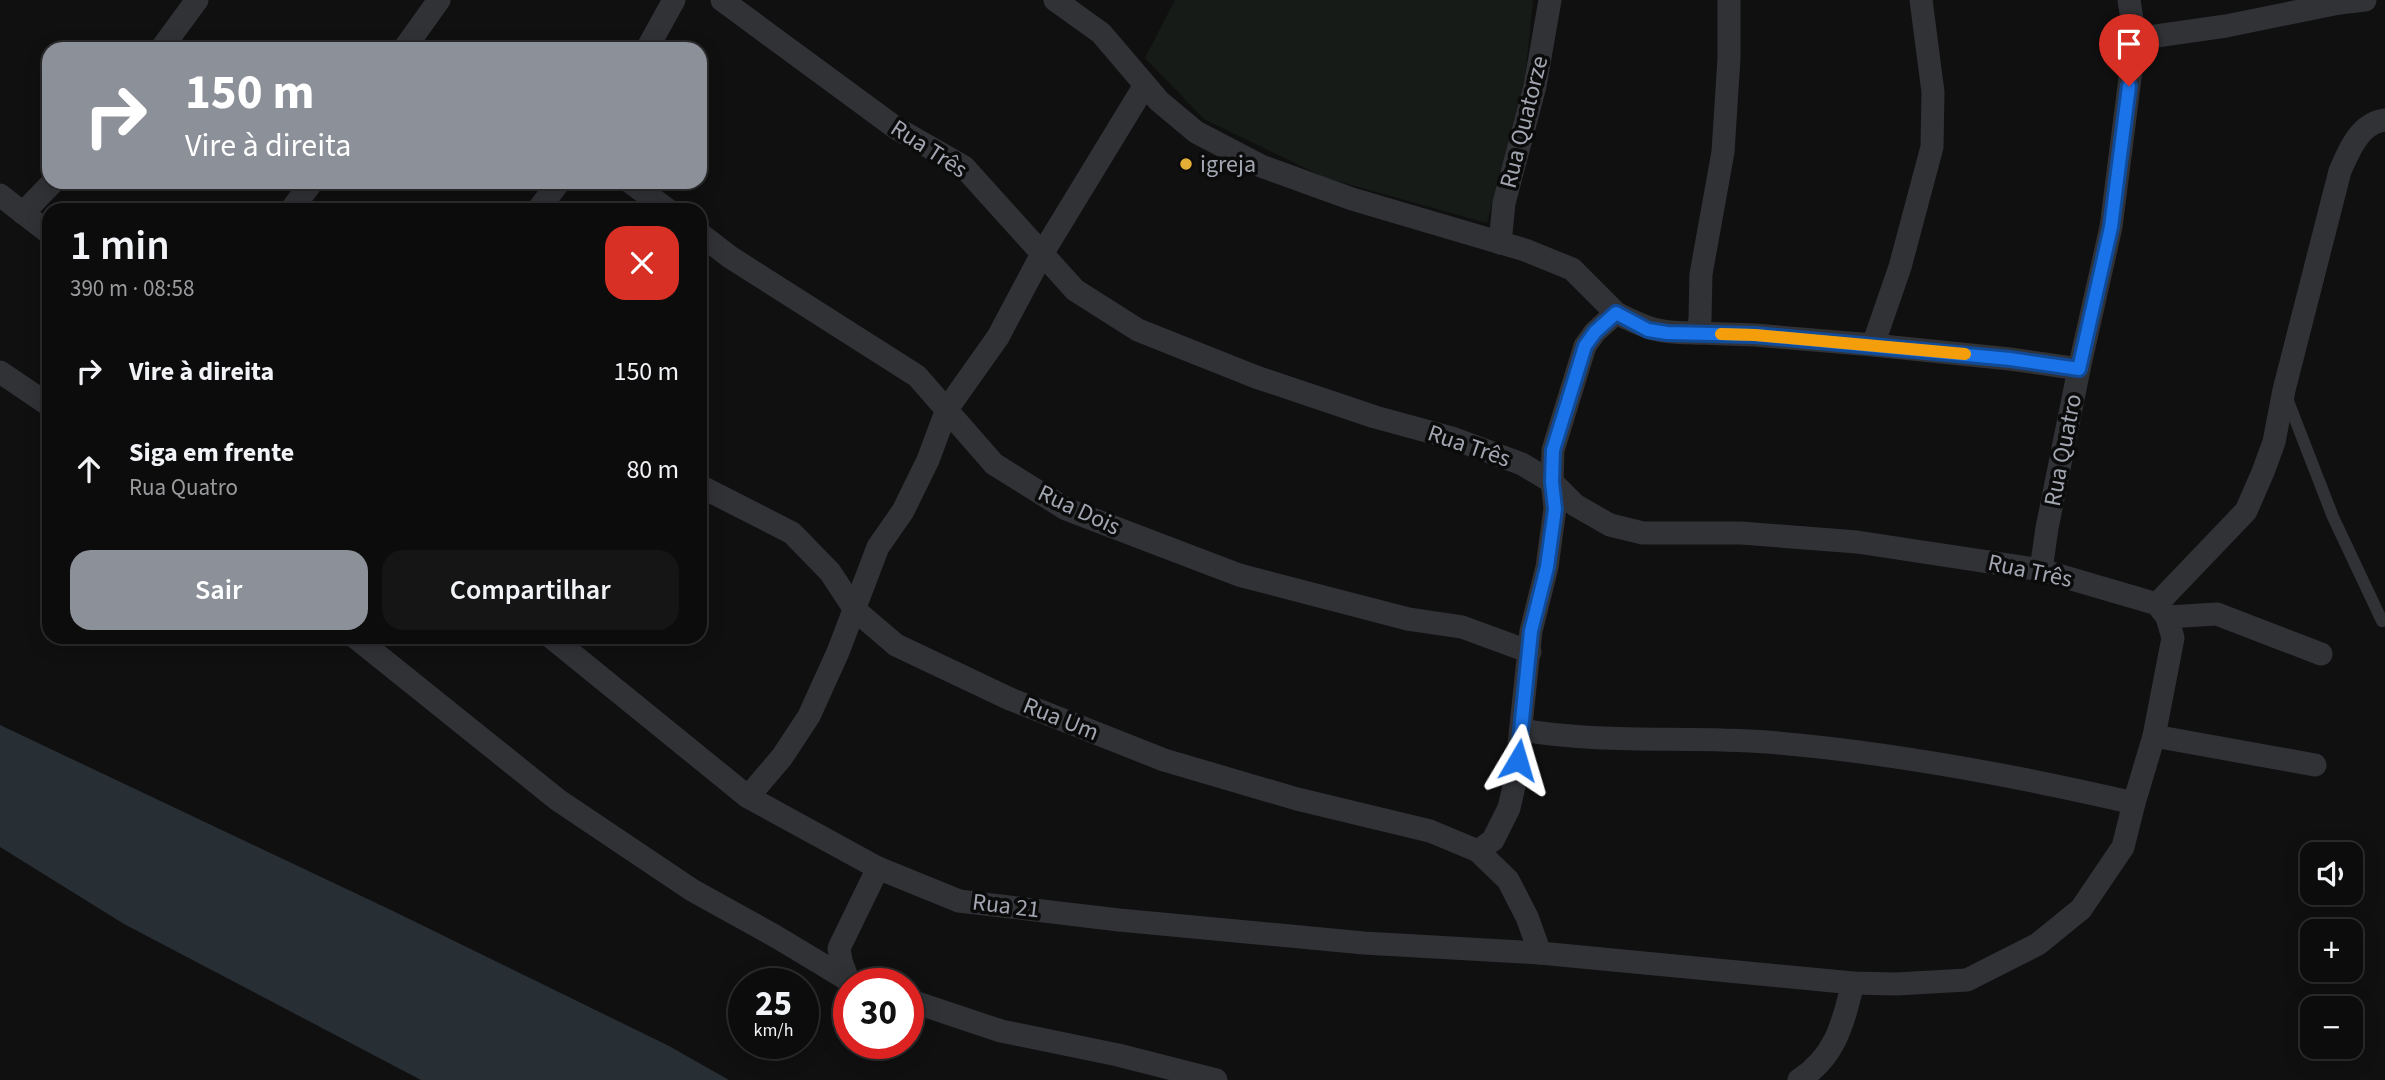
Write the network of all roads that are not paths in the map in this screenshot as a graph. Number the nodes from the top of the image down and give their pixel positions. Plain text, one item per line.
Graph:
1 (197, 0) edge
2 (439, 0) edge
3 (674, 0) edge
4 (722, 0) edge
5 (1055, 0) edge
6 (1550, 0) edge
7 (1729, 0) edge
8 (1921, 0) edge
9 (2129, 0) edge
10 (2365, 0) edge
11 (2339, 1) edge
12 (2135, 39) junction
13 (166, 42) edge
14 (409, 42) edge
15 (651, 42) edge
16 (1145, 85) junction
17 (2385, 120) edge
18 (46, 189) edge
19 (306, 189) edge
20 (640, 189) edge
21 (0, 195) edge
22 (296, 203) edge
23 (659, 203) edge
24 (23, 213) junction
25 (42, 228) edge
26 (707, 239) edge
27 (1500, 243) junction
28 (1042, 254) junction
29 (1616, 313) junction
30 (1697, 333) junction
31 (1873, 345) junction
32 (2079, 369) junction
33 (0, 372) edge
34 (2284, 390) junction
35 (42, 400) edge
36 (947, 409) junction
37 (1552, 482) junction
38 (707, 490) edge
39 (2042, 570) junction
40 (855, 610) junction
41 (2162, 611) junction
42 (2382, 621) dead end
43 (364, 644) edge
44 (560, 644) edge
45 (1530, 652) junction
46 (2321, 654) dead end
47 (1522, 730) junction
48 (2154, 736) junction
49 (2315, 765) dead end
50 (748, 797) junction
51 (2134, 803) junction
52 (1478, 851) junction
53 (878, 867) junction
54 (1540, 953) junction
55 (845, 968) edge
56 (833, 970) edge
57 (1853, 983) junction
58 (924, 1005) edge
59 (1216, 1080) edge
60 (1800, 1080) edge

1 - 13 street
2 - 14 street
3 - 15 street
4 - 28 street, Rua Três
5 - 16 street, Rua Quatro
6 - 27 street, Rua Quatorze
7 - 30 street
8 - 31 street
9 - 12 street
10 - 11 street
11 - 12 street
12 - 32 street
16 - 27 street, Rua Quatro
16 - 28 street
17 - 34 street
18 - 24 street
19 - 22 street
20 - 23 street
21 - 24 street
24 - 25 street
26 - 36 street, Rua Dois
27 - 29 street, Rua Quatro
28 - 36 street
28 - 37 street, Rua Três
29 - 30 street, Rua Quatro
29 - 37 street
30 - 31 street, Rua Quatro
31 - 32 street, Rua Quatro
32 - 39 street, Rua Quatro
33 - 35 street
34 - 41 street
34 - 42 lane
36 - 40 street
36 - 45 street, Rua Dois
37 - 39 street, Rua Três
37 - 45 street
38 - 40 street, Rua Um
39 - 41 street, Rua Três
40 - 50 street
40 - 52 street, Rua Um
41 - 46 street, Rua Três
41 - 48 street
43 - 56 street
44 - 50 street, Rua 21
45 - 47 street
47 - 51 street
47 - 52 street
48 - 49 street
48 - 51 street
50 - 53 street, Rua 21
51 - 57 street, Rua 21
52 - 54 street
53 - 54 street, Rua 21
53 - 55 street
54 - 57 street, Rua 21
57 - 60 street
58 - 59 street

